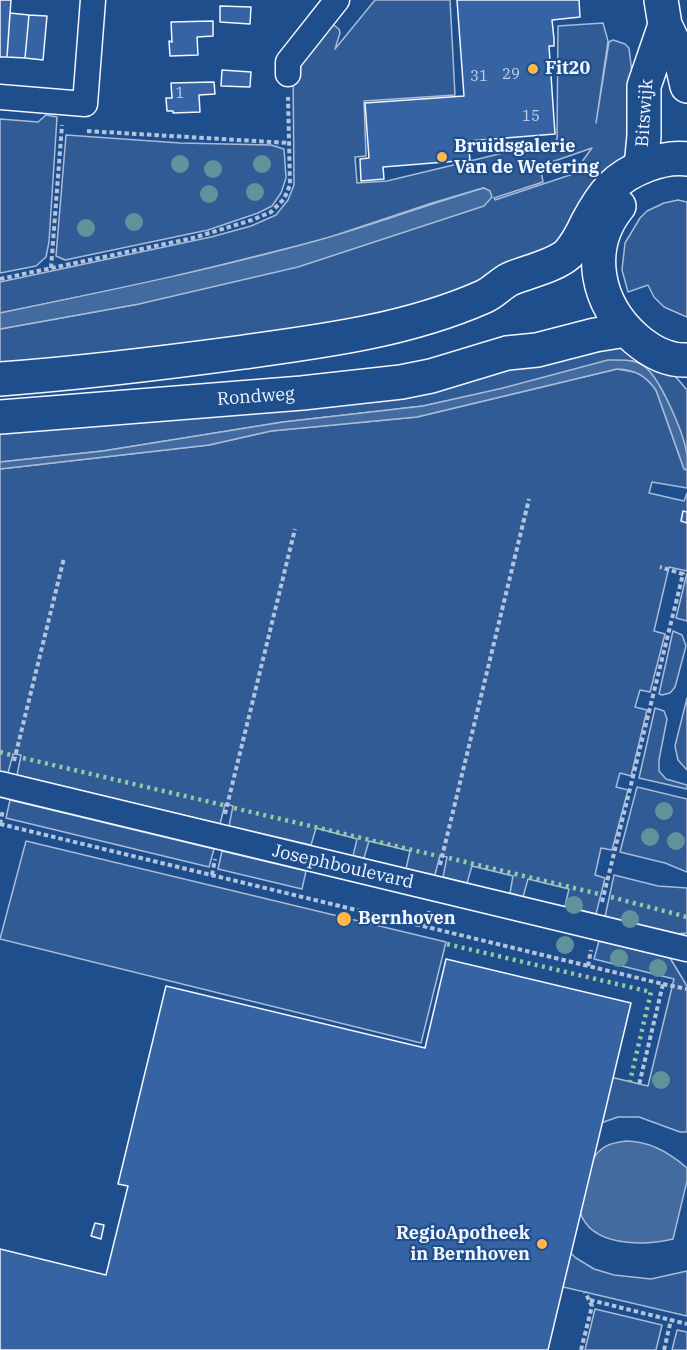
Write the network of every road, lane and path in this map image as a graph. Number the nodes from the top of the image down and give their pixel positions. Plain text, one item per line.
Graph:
1 (93, 0) edge
2 (337, 0) edge
3 (663, 13) edge
4 (288, 74) joint
5 (687, 86) edge
6 (0, 97) edge
7 (64, 102) junction
8 (86, 131) dead end
9 (290, 143) junction
10 (667, 169) edge
11 (586, 252) junction
12 (51, 268) junction
13 (0, 279) edge
14 (619, 321) junction
15 (686, 358) edge
16 (0, 379) edge
17 (0, 417) edge
18 (529, 499) dead end
19 (295, 529) dead end
20 (64, 558) dead end
21 (660, 567) dead end
22 (4, 785) edge
23 (0, 824) edge
24 (219, 837) junction
25 (212, 876) junction
26 (434, 888) junction
27 (426, 927) junction
28 (595, 927) junction
29 (687, 949) edge
30 (588, 966) junction
31 (663, 984) junction
32 (687, 989) edge
33 (639, 1085) dead end
34 (585, 1292) dead end
35 (590, 1300) junction
36 (671, 1320) junction
37 (687, 1324) edge
38 (581, 1350) edge
39 (664, 1350) edge

1 - 7 street
2 - 4 street
3 - 5 main road, Bitswijk
3 - 10 main road, Bitswijk
4 - 9 path
6 - 7 street
7 - 12 path
8 - 9 path
9 - 12 path
10 - 11 main road
11 - 14 main road
11 - 16 main road
12 - 13 path
14 - 15 main road
14 - 17 main road, Rondweg
18 - 26 path
19 - 24 path
20 - 22 path
21 - 28 path
22 - 23 path
22 - 24 street, Josephboulevard
23 - 25 path
24 - 25 path
24 - 26 street, Josephboulevard
25 - 27 path
26 - 27 path
26 - 28 street, Josephboulevard
27 - 30 path
28 - 29 street, Josephboulevard
28 - 30 path
30 - 31 path
31 - 32 path
31 - 33 path
34 - 35 path
35 - 36 path
35 - 38 path
36 - 37 path
36 - 39 path

